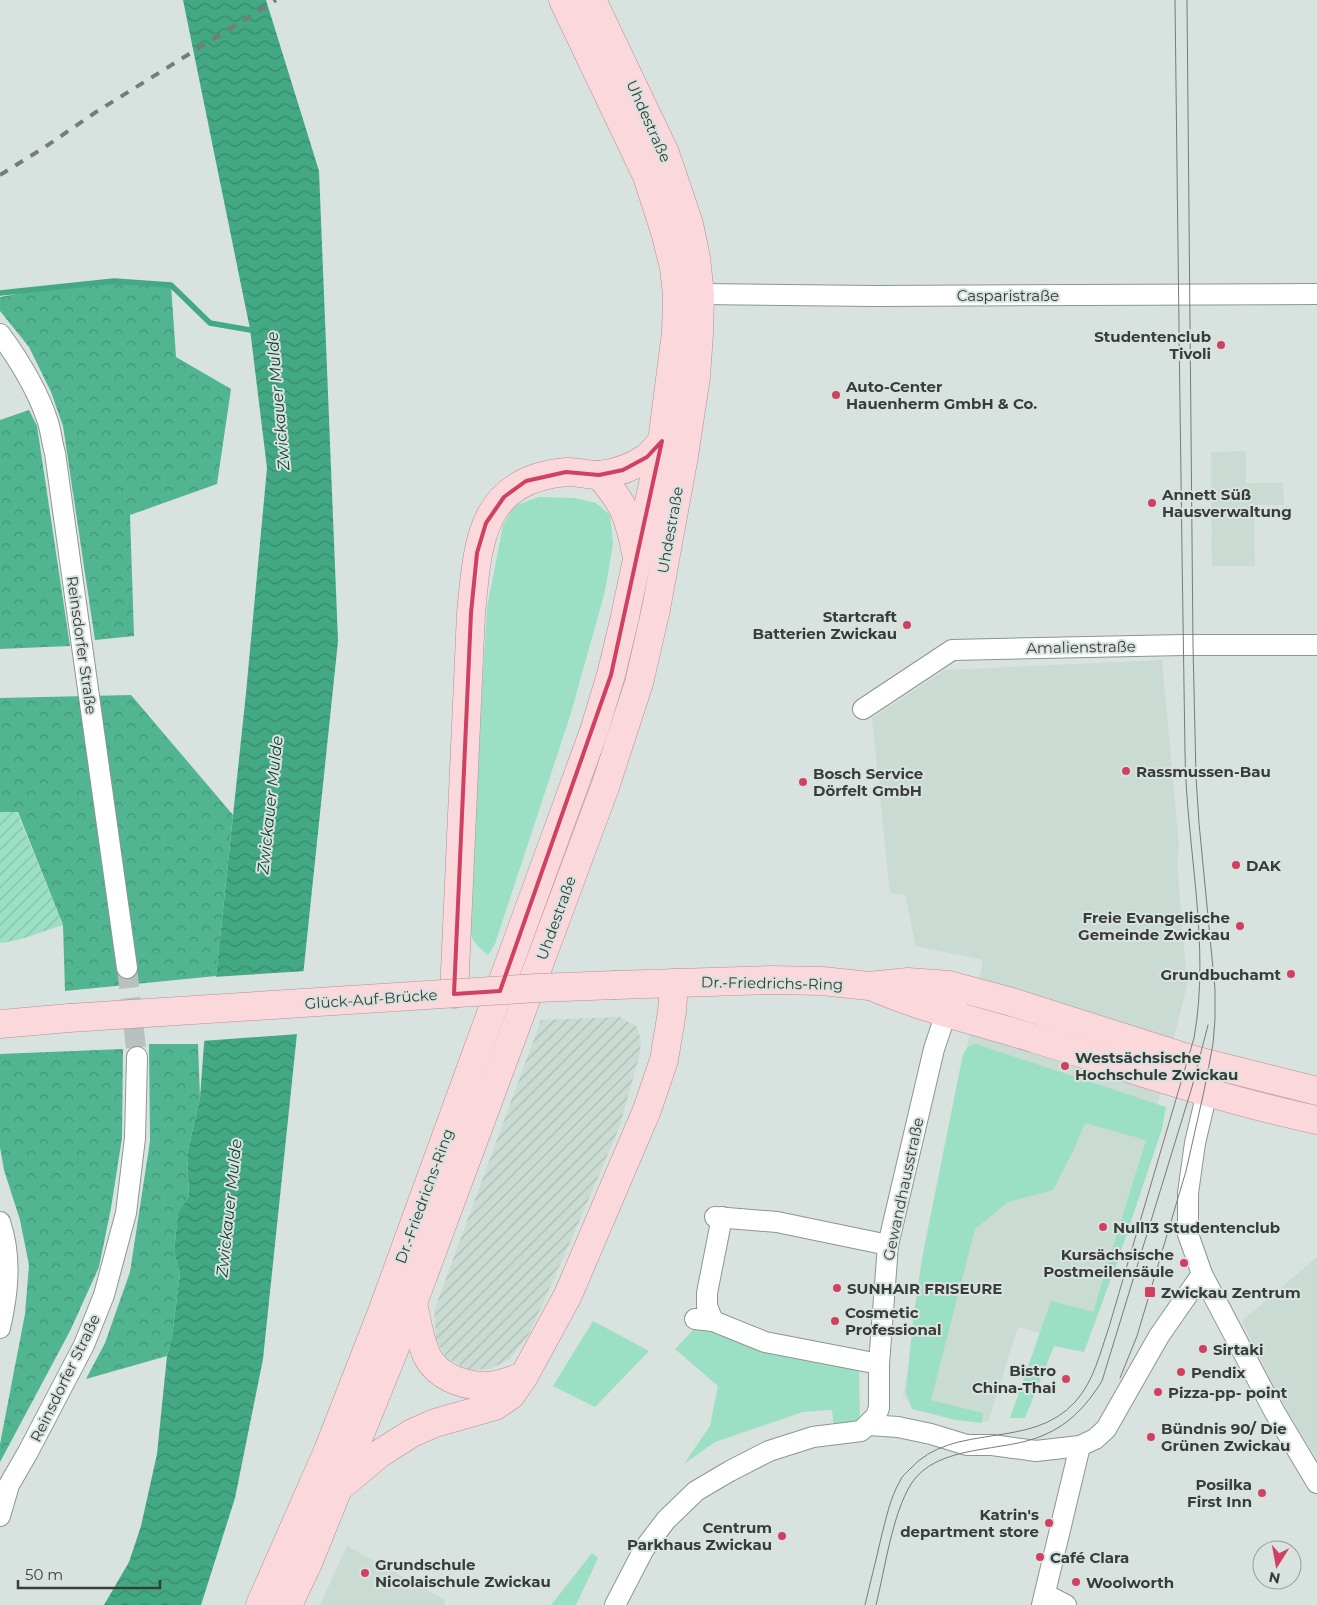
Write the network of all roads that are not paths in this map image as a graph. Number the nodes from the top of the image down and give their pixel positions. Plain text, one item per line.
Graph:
1 (563, 0) edge
2 (592, 0) edge
3 (700, 294) junction
4 (1317, 294) edge
5 (0, 334) edge
6 (662, 441) junction
7 (599, 475) junction
8 (638, 560) junction
9 (1317, 645) edge
10 (863, 709) dead end
11 (576, 782) joint
12 (127, 968) tunnel mouth
13 (674, 983) junction
14 (869, 986) junction
15 (454, 994) junction
16 (982, 994) junction
17 (946, 1013) junction
18 (0, 1024) edge
19 (137, 1058) tunnel mouth
20 (505, 1058) joint
21 (1317, 1091) edge
22 (1206, 1092) junction
23 (1317, 1120) edge
24 (0, 1222) edge
25 (888, 1246) junction
26 (1202, 1274) junction
27 (414, 1302) junction
28 (0, 1328) edge
29 (879, 1364) junction
30 (524, 1376) junction
31 (869, 1425) junction
32 (1080, 1446) junction
33 (1317, 1483) edge
34 (338, 1489) junction
35 (0, 1516) edge
36 (1044, 1600) edge
37 (260, 1605) edge
38 (288, 1605) edge
39 (615, 1605) edge
40 (1066, 1605) edge

1 - 6 main road, Uhdestraße
2 - 3 main road, Uhdestraße
3 - 4 street, Casparistraße
3 - 20 main road, Uhdestraße
5 - 12 street, Reinsdorfer Straße
6 - 7 main road
6 - 8 main road, Uhdestraße
7 - 8 main road
7 - 15 main road
8 - 11 main road, Uhdestraße
9 - 10 street, Amalienstraße
11 - 37 main road, Dr.-Friedrichs-Ring
13 - 14 main road, Dr.-Friedrichs-Ring
13 - 15 main road, Glück-Auf-Brücke, bridge
13 - 30 main road
14 - 16 main road, Dr.-Friedrichs-Ring
14 - 17 main road, Dr.-Friedrichs-Ring
15 - 18 main road, Glück-Auf-Brücke, bridge
16 - 17 street
16 - 21 main road, Dr.-Friedrichs-Ring
17 - 22 main road, Dr.-Friedrichs-Ring
17 - 25 street, Gewandhausstraße
19 - 35 street, Reinsdorfer Straße
20 - 27 main road, Dr.-Friedrichs-Ring
22 - 23 main road, Dr.-Friedrichs-Ring
22 - 26 street
24 - 28 street
25 - 29 street, Gewandhausstraße
25 - 29 street
26 - 32 street
26 - 33 street
27 - 30 main road
27 - 34 main road, Dr.-Friedrichs-Ring
29 - 31 street, Gewandhausstraße
30 - 34 main road
31 - 32 street
31 - 39 street
32 - 36 street
34 - 38 main road, Dr.-Friedrichs-Ring
36 - 40 street

